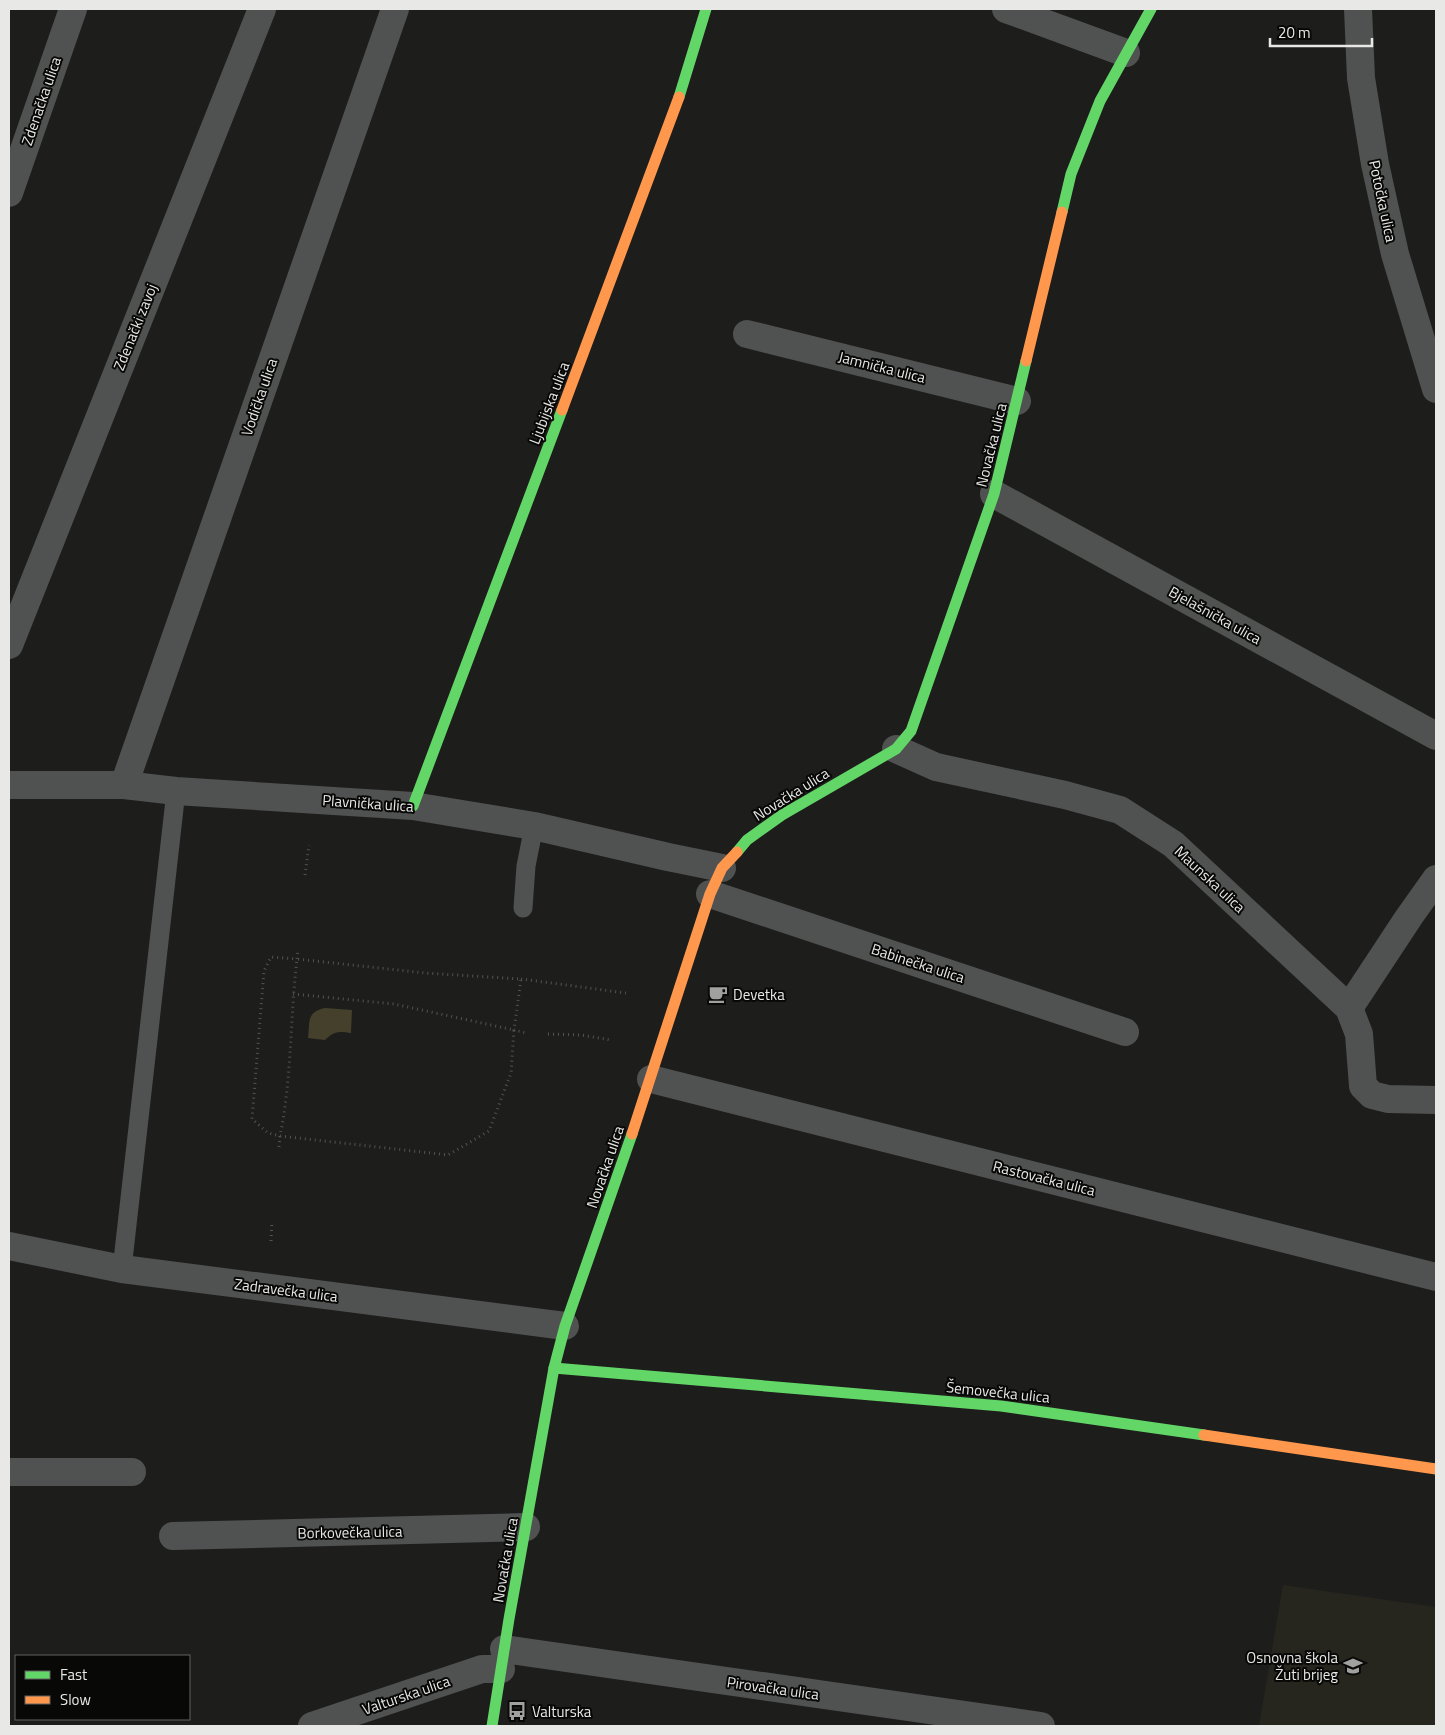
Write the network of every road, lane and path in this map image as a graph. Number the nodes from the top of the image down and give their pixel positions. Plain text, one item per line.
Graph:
1 (73, 9) edge
2 (262, 9) edge
3 (394, 9) edge
4 (706, 9) edge
5 (1006, 9) edge
6 (1151, 9) edge
7 (1358, 9) edge
8 (1126, 53) junction
9 (9, 193) edge
10 (747, 334) dead end
11 (1436, 389) edge
12 (1016, 401) junction
13 (994, 494) junction
14 (9, 645) edge
15 (1436, 736) edge
16 (896, 750) junction
17 (9, 785) edge
18 (124, 785) junction
19 (176, 791) junction
20 (413, 806) junction
21 (534, 826) junction
22 (309, 845) dead end
23 (722, 868) junction
24 (305, 875) dead end
25 (1436, 879) edge
26 (710, 894) junction
27 (523, 908) dead end
28 (298, 949) dead end
29 (297, 959) junction
30 (521, 979) junction
31 (626, 993) dead end
32 (293, 994) junction
33 (1349, 1008) junction
34 (514, 1030) junction
35 (1125, 1032) dead end
36 (526, 1033) dead end
37 (548, 1034) dead end
38 (611, 1040) dead end
39 (651, 1079) junction
40 (1436, 1100) edge
41 (280, 1136) junction
42 (279, 1147) dead end
43 (272, 1222) dead end
44 (271, 1241) dead end
45 (9, 1246) edge
46 (122, 1270) junction
47 (1436, 1277) edge
48 (565, 1326) junction
49 (554, 1368) junction
50 (1436, 1469) edge
51 (9, 1472) edge
52 (132, 1472) dead end
53 (526, 1527) junction
54 (173, 1536) dead end
55 (503, 1659) junction
56 (312, 1726) edge
57 (492, 1726) edge
58 (1041, 1726) edge

1 - 9 street, Zdenačka ulica
2 - 14 street, Zdenački zavoj
3 - 18 street, Vodička ulica
4 - 20 street, Ljubijska ulica
5 - 8 street
6 - 8 street, Novačka ulica
7 - 11 street, Potočka ulica
8 - 12 street, Novačka ulica
10 - 12 street, Jamnička ulica
12 - 13 street, Novačka ulica
13 - 15 street, Bjelašnička ulica
13 - 16 street, Novačka ulica
16 - 23 street, Novačka ulica
16 - 33 street, Maunska ulica
17 - 18 street, Plavnička ulica
18 - 19 street, Plavnička ulica
19 - 20 street, Plavnička ulica
19 - 46 lane
20 - 21 street, Plavnička ulica
21 - 23 street, Plavnička ulica
21 - 27 lane
22 - 24 path
23 - 26 street, Novačka ulica
25 - 33 street
26 - 35 street, Babinečka ulica
26 - 39 street, Novačka ulica
28 - 29 path
29 - 30 path
29 - 32 path
29 - 41 path
30 - 31 path
30 - 34 path
32 - 34 path
32 - 41 path
33 - 40 street, Maunska ulica
34 - 36 path
34 - 41 path
37 - 38 path
39 - 47 street, Rastovačka ulica
39 - 48 street, Novačka ulica
41 - 42 path
43 - 44 path
45 - 46 street, Zadravečka ulica
46 - 48 street, Zadravečka ulica
48 - 49 street, Novačka ulica
49 - 50 street, Šemovečka ulica
49 - 53 street, Novačka ulica
51 - 52 street
53 - 54 street, Borkovečka ulica
53 - 55 street, Novačka ulica
55 - 56 street, Valturska ulica
55 - 57 street, Novačka ulica
55 - 58 street, Pirovačka ulica

